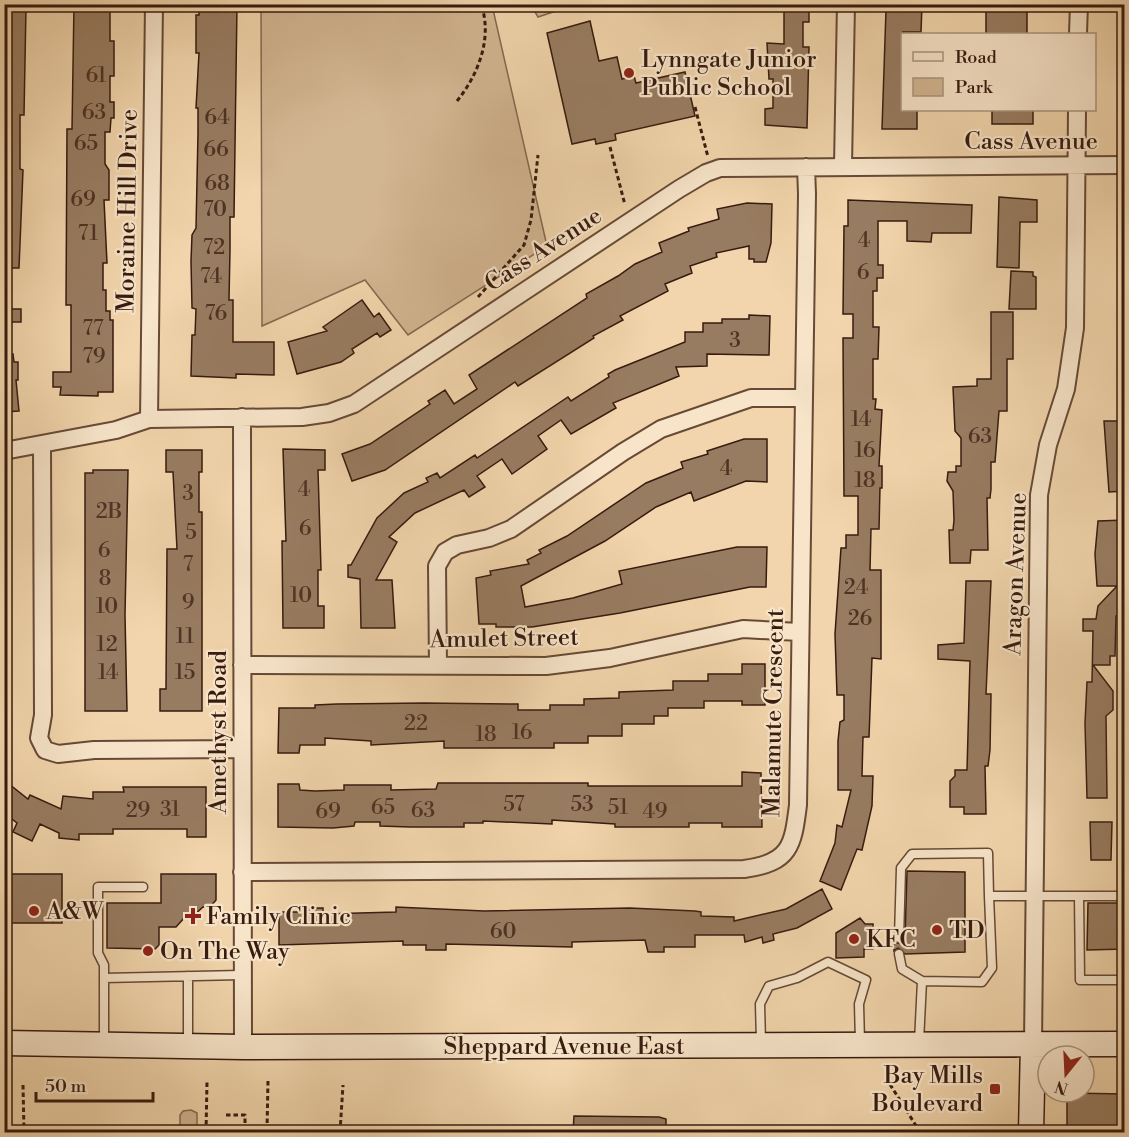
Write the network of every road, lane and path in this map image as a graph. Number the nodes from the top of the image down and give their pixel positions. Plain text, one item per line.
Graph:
1 (154, 4) edge
2 (482, 4) edge
3 (846, 4) edge
4 (1078, 4) edge
5 (1078, 33) edge
6 (457, 101) dead end
7 (695, 107) dead end
8 (1077, 111) edge
9 (610, 147) dead end
10 (538, 155) dead end
11 (843, 165) junction
12 (1076, 165) junction
13 (1125, 165) edge
14 (806, 167) junction
15 (711, 171) junction
16 (629, 222) junction
17 (477, 297) dead end
18 (802, 398) junction
19 (242, 417) junction
20 (149, 419) junction
21 (42, 446) junction
22 (4, 451) edge
23 (799, 632) junction
24 (242, 665) junction
25 (438, 665) junction
26 (241, 749) junction
27 (242, 872) junction
28 (143, 887) dead end
29 (989, 896) junction
30 (1033, 896) junction
31 (1079, 896) junction
32 (1125, 896) edge
33 (899, 938) dead end
34 (899, 954) dead end
35 (242, 975) junction
36 (188, 976) junction
37 (104, 978) junction
38 (1125, 980) edge
39 (922, 981) junction
40 (4, 1043) edge
41 (1033, 1044) junction
42 (1125, 1044) edge
43 (104, 1045) junction
44 (860, 1045) junction
45 (919, 1045) junction
46 (188, 1046) junction
47 (761, 1046) junction
48 (243, 1047) junction
49 (886, 1078) dead end
50 (268, 1081) dead end
51 (207, 1082) dead end
52 (23, 1085) dead end
53 (343, 1085) dead end
54 (226, 1115) dead end
55 (200, 1130) dead end
56 (267, 1130) junction
57 (206, 1131) edge
58 (245, 1131) edge
59 (340, 1131) edge
60 (24, 1132) edge
61 (920, 1132) edge
62 (1031, 1132) edge

1 - 20 street, Moraine Hill Drive
2 - 6 path
3 - 11 street
4 - 5 street
7 - 15 path
8 - 12 street, Aragon Avenue
9 - 16 path
10 - 17 path
11 - 12 street, Cass Avenue
11 - 14 street, Cass Avenue
12 - 13 street, Cass Avenue
12 - 30 street, Aragon Avenue
14 - 15 street, Cass Avenue
14 - 18 street, Malamute Crescent
15 - 16 street, Cass Avenue
16 - 19 street, Cass Avenue
18 - 23 street, Malamute Crescent
18 - 25 street
19 - 20 street, Cass Avenue
19 - 24 street, Amethyst Road
20 - 21 street, Cass Avenue
21 - 22 street, Cass Avenue
21 - 26 street
23 - 25 street, Amulet Street
23 - 27 street, Malamute Crescent
24 - 25 street, Amulet Street
24 - 26 street, Amethyst Road
26 - 27 street, Amethyst Road
27 - 35 street, Amethyst Road
28 - 37 lane
29 - 30 lane
29 - 33 lane
29 - 39 lane
30 - 31 lane
30 - 41 street, Aragon Avenue
31 - 32 lane
31 - 38 lane
34 - 39 lane
35 - 36 lane
35 - 48 street, Amethyst Road
36 - 37 lane
36 - 46 lane
37 - 43 lane
39 - 45 lane
40 - 43 main road, Sheppard Avenue East
41 - 42 main road, Sheppard Avenue East
41 - 45 main road, Sheppard Avenue East
41 - 62 main road
43 - 46 main road, Sheppard Avenue East
44 - 45 main road, Sheppard Avenue East
44 - 47 main road, Sheppard Avenue East
44 - 47 lane
46 - 48 main road, Sheppard Avenue East
47 - 48 main road, Sheppard Avenue East
49 - 61 path
50 - 56 path
51 - 57 path
52 - 60 path
53 - 59 path
54 - 58 path
55 - 57 path
56 - 58 path
56 - 59 path
57 - 58 path

